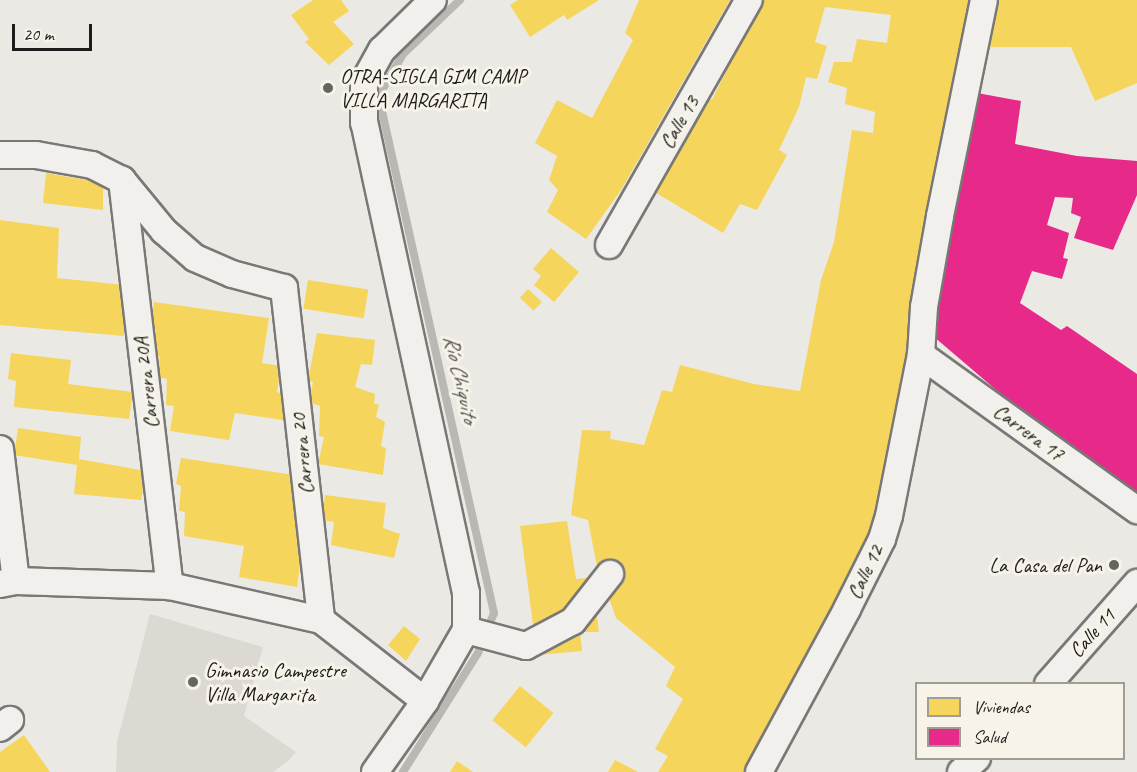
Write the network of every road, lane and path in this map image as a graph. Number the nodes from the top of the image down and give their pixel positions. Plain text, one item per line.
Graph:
1 (433, 0) edge
2 (749, 0) edge
3 (984, 0) edge
4 (0, 155) edge
5 (122, 180) junction
6 (609, 244) dead end
7 (921, 355) junction
8 (0, 449) edge
9 (1137, 510) edge
10 (610, 574) dead end
11 (8, 583) edge
12 (1137, 584) edge
13 (170, 586) junction
14 (321, 620) junction
15 (471, 632) junction
16 (1049, 682) edge
17 (425, 701) junction
18 (976, 760) edge
19 (375, 772) edge
20 (759, 772) edge
21 (961, 772) edge

1 - 15 street
2 - 6 street, Calle 13
3 - 7 street, Calle 12
4 - 5 street
5 - 13 street, Carrera 20A
5 - 14 street, Carrera 20
7 - 9 street, Carrera 17
7 - 20 street, Calle 12
8 - 11 street
10 - 15 street
11 - 13 street
12 - 16 street, Calle 11
13 - 14 street
14 - 17 street
15 - 17 street
17 - 19 street
18 - 21 street

